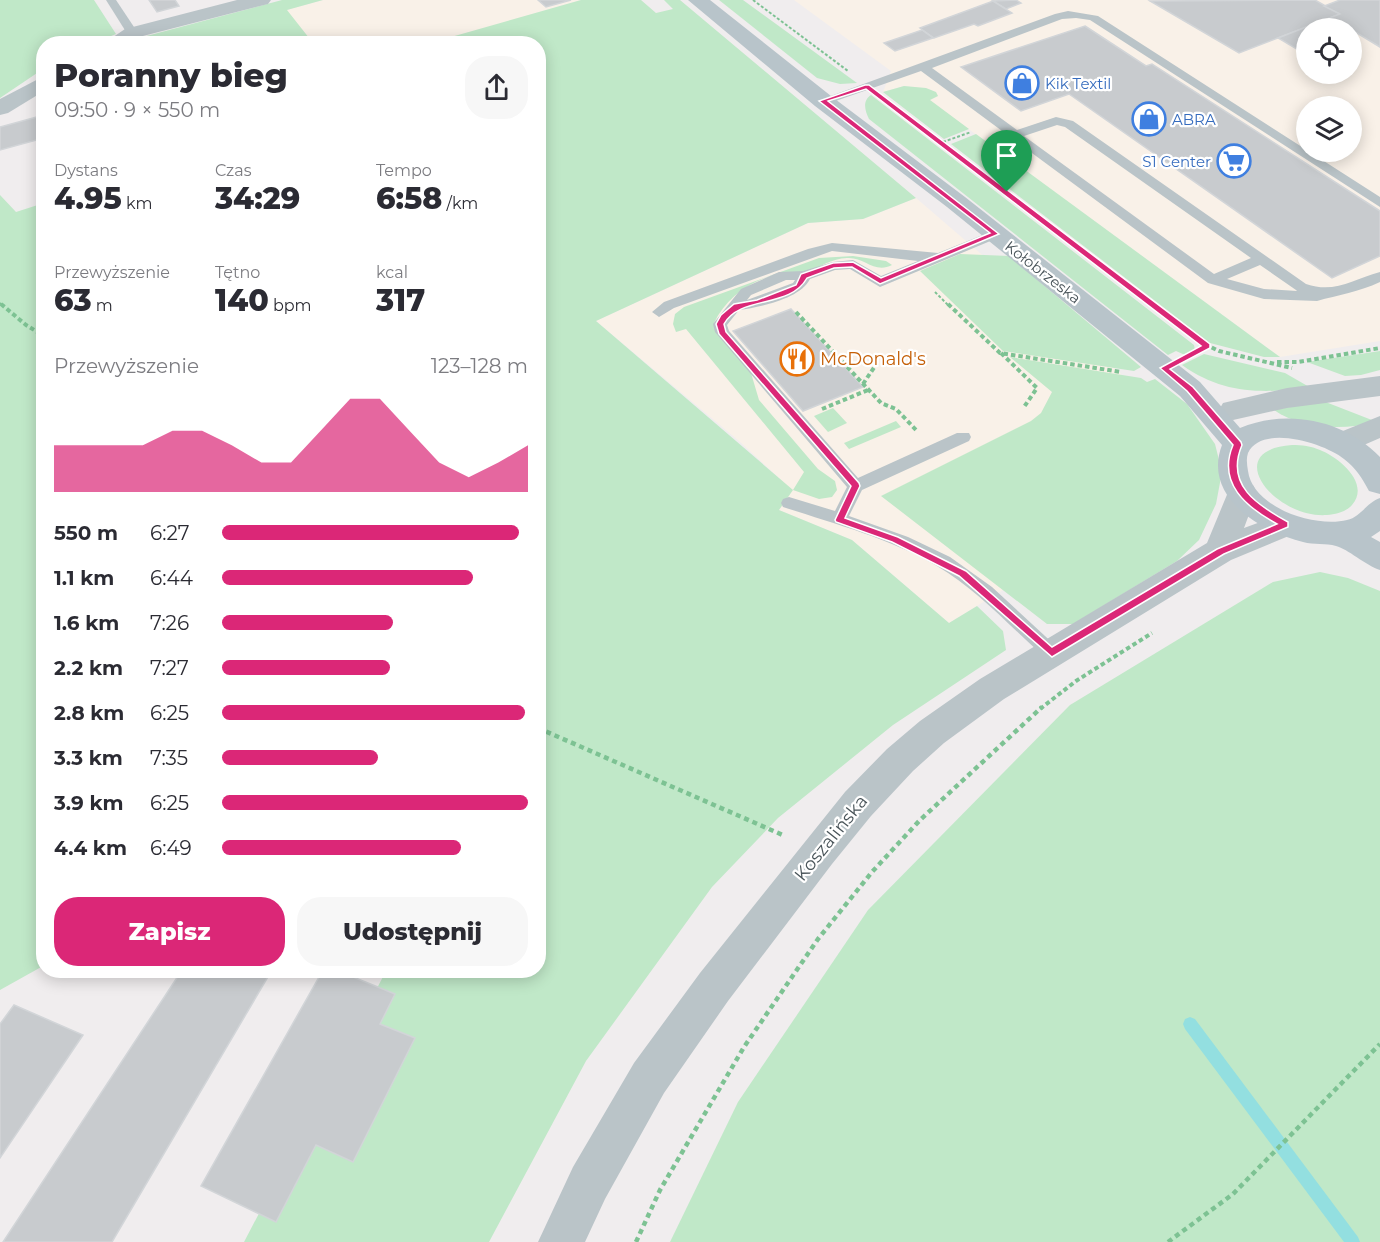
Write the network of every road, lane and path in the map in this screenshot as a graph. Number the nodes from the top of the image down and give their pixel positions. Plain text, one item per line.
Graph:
1 (111, 0) edge
2 (261, 0) edge
3 (698, 0) edge
4 (753, 0) edge
5 (132, 33) junction
6 (127, 36) edge
7 (923, 67) junction
8 (867, 86) junction
9 (36, 87) edge
10 (823, 101) junction
11 (0, 108) edge
12 (1015, 135) junction
13 (1380, 203) edge
14 (995, 234) junction
15 (942, 256) junction
16 (1262, 259) junction
17 (1380, 276) edge
18 (1213, 280) junction
19 (935, 292) dead end
20 (1334, 294) junction
21 (0, 303) edge
22 (788, 304) dead end
23 (659, 312) dead end
24 (36, 331) edge
25 (1207, 346) junction
26 (1380, 348) edge
27 (1000, 353) junction
28 (877, 363) dead end
29 (1164, 368) junction
30 (863, 384) junction
31 (1380, 386) edge
32 (1190, 389) junction
33 (1024, 406) dead end
34 (1233, 410) junction
35 (1380, 426) edge
36 (1266, 429) junction
37 (963, 437) dead end
38 (1343, 443) junction
39 (1238, 445) junction
40 (935, 450) junction
41 (1379, 478) edge
42 (856, 486) junction
43 (1242, 493) junction
44 (789, 503) dead end
45 (1378, 517) edge
46 (839, 520) junction
47 (1285, 525) junction
48 (1342, 534) junction
49 (1220, 551) junction
50 (1380, 558) edge
51 (1155, 631) dead end
52 (1052, 653) junction
53 (546, 732) edge
54 (819, 851) junction
55 (1380, 1044) edge
56 (561, 1242) edge
57 (636, 1242) edge
58 (1168, 1242) edge

1 - 5 lane
2 - 5 street
3 - 10 main road, Kołobrzeska
4 - 8 path
5 - 6 street
7 - 8 lane
7 - 12 lane
7 - 13 lane
8 - 10 lane
8 - 25 path
9 - 11 street
10 - 14 main road, Kołobrzeska
12 - 16 lane
12 - 18 lane
14 - 15 lane
14 - 29 main road, Kołobrzeska
15 - 23 lane
15 - 42 lane
16 - 18 lane
16 - 20 lane
17 - 20 lane
18 - 20 lane
19 - 27 path
21 - 24 path
22 - 30 path
25 - 26 path
25 - 29 path
27 - 29 path
27 - 33 path
28 - 30 path
29 - 32 main road, Kołobrzeska
30 - 40 path
31 - 34 street
32 - 34 main road, Kołobrzeska
32 - 39 main road, Kołobrzeska
34 - 36 main road, Kołobrzeska
35 - 38 street
36 - 38 main road
36 - 39 main road
37 - 40 lane
38 - 41 main road
39 - 43 main road
40 - 42 lane
42 - 46 lane
43 - 47 main road
43 - 49 street
44 - 46 lane
45 - 48 main road
46 - 52 lane
47 - 48 main road
47 - 49 street, Koszalińska
48 - 50 main road
49 - 52 street, Koszalińska
51 - 57 path
52 - 54 street, Koszalińska
53 - 54 path
54 - 56 street, Koszalińska
55 - 58 path

